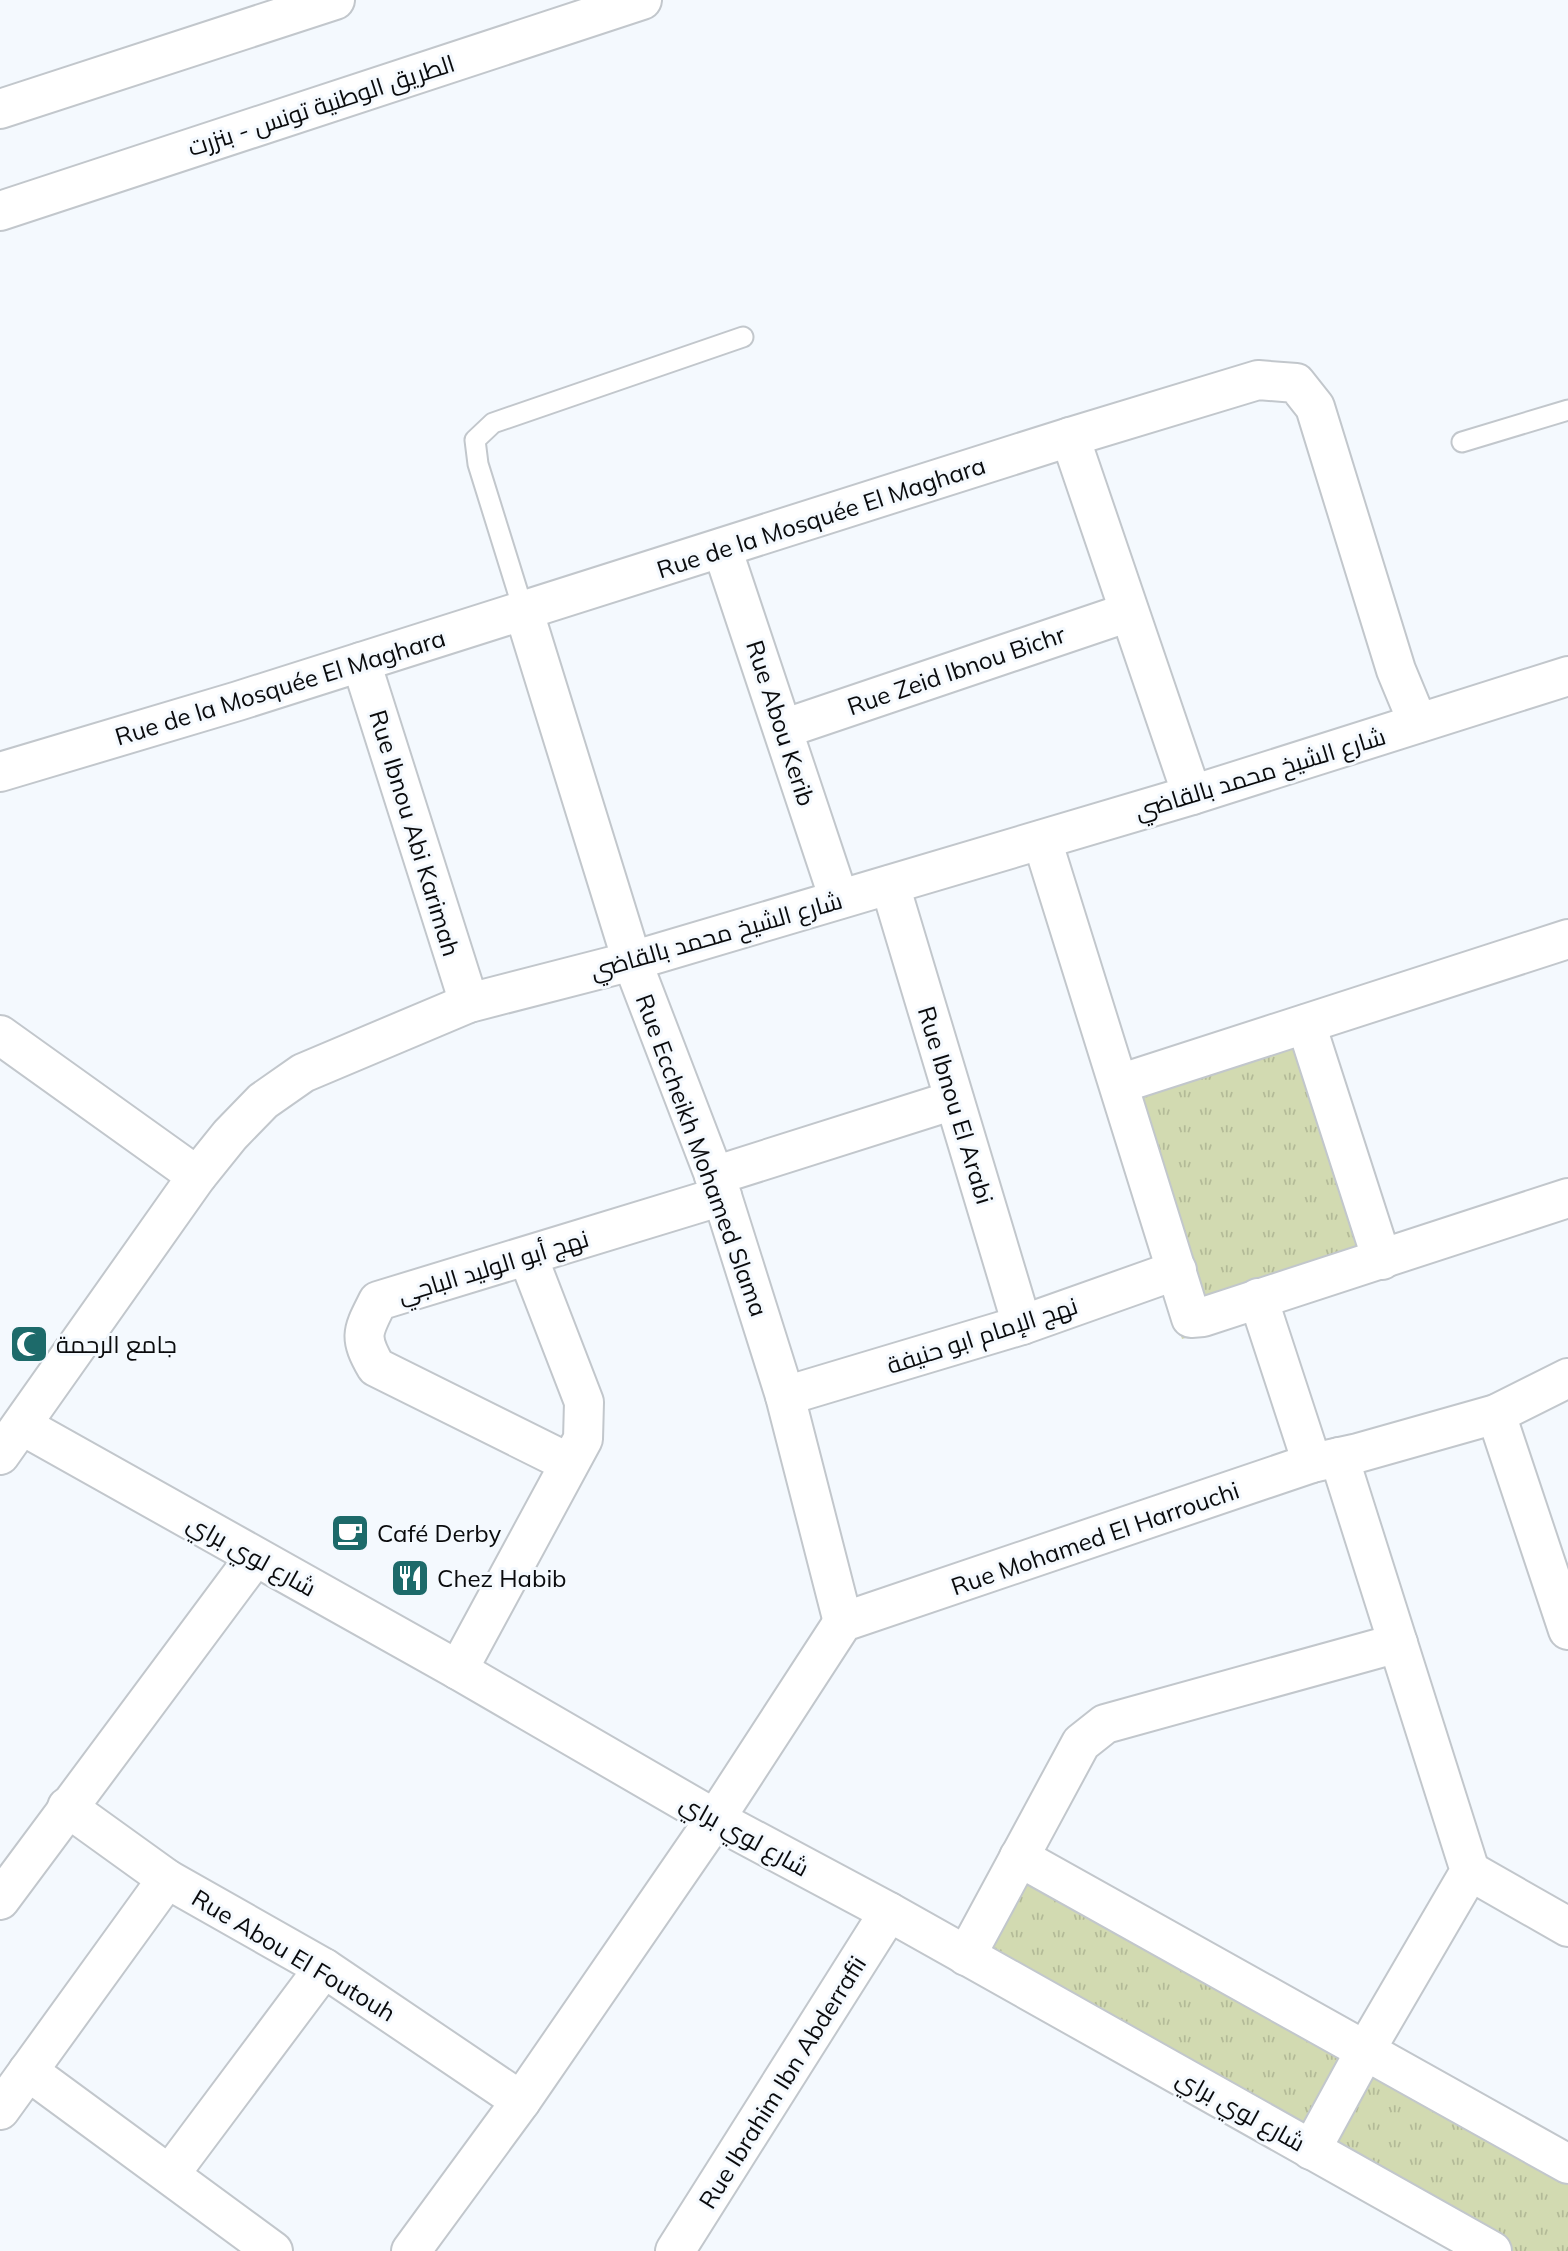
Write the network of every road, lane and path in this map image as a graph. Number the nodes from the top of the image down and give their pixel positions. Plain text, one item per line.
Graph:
1 (335, 0) edge
2 (642, 0) edge
3 (0, 109) edge
4 (0, 211) edge
5 (743, 337) dead end
6 (1568, 410) edge
7 (1070, 437) junction
8 (1462, 442) dead end
9 (722, 548) junction
10 (524, 612) junction
11 (1129, 612) junction
12 (361, 662) junction
13 (1568, 676) edge
14 (1418, 723) junction
15 (783, 729) junction
16 (0, 772) edge
17 (1192, 795) junction
18 (1042, 840) junction
19 (890, 885) junction
20 (839, 899) junction
21 (1568, 939) edge
22 (632, 961) junction
23 (468, 1003) junction
24 (1306, 1024) junction
25 (0, 1035) edge
26 (1119, 1084) junction
27 (954, 1100) junction
28 (197, 1176) junction
29 (718, 1186) junction
30 (1568, 1198) edge
31 (527, 1257) junction
32 (1382, 1260) junction
33 (1177, 1270) junction
34 (1258, 1298) junction
35 (1022, 1325) junction
36 (1568, 1378) edge
37 (785, 1396) junction
38 (1496, 1414) junction
39 (8, 1432) edge
40 (1326, 1460) junction
41 (569, 1463) junction
42 (255, 1557) junction
43 (1556, 1560) edge
44 (843, 1622) junction
45 (1568, 1630) edge
46 (1398, 1643) junction
47 (458, 1670) junction
48 (68, 1807) junction
49 (715, 1819) junction
50 (1019, 1857) junction
51 (1470, 1871) junction
52 (167, 1879) junction
53 (0, 1900) edge
54 (889, 1912) junction
55 (1568, 1927) edge
56 (966, 1955) junction
57 (324, 1968) junction
58 (1365, 2051) junction
59 (28, 2071) junction
60 (521, 2101) junction
61 (0, 2110) edge
62 (1311, 2150) junction
63 (1568, 2164) edge
64 (170, 2174) junction
65 (273, 2251) edge
66 (411, 2251) edge
67 (675, 2251) edge
68 (1492, 2251) edge

1 - 3 main road
2 - 4 main road, الطريق الوطنية تونس - بنزرت
5 - 10 lane
6 - 8 lane
7 - 9 main road, Rue de la Mosquée El Maghara
7 - 11 main road
7 - 14 main road, Rue de la Mosquée El Maghara
9 - 10 main road, Rue de la Mosquée El Maghara
9 - 15 main road, Rue Abou Kerib
10 - 12 main road, Rue de la Mosquée El Maghara
10 - 22 main road, Rue Eccheikh Mohamed Slama
11 - 15 main road, Rue Zeid Ibnou Bichr
11 - 17 main road
12 - 16 main road, Rue de la Mosquée El Maghara
12 - 23 main road, Rue Ibnou Abi Karimah
13 - 14 main road, شارع الشيخ محمد بالقاضي
14 - 17 main road, شارع الشيخ محمد بالقاضي
15 - 20 main road, Rue Abou Kerib
17 - 18 main road, شارع الشيخ محمد بالقاضي
18 - 19 main road, شارع الشيخ محمد بالقاضي
18 - 26 main road
19 - 20 main road, شارع الشيخ محمد بالقاضي
19 - 27 main road, Rue Ibnou El Arabi
20 - 22 main road, شارع الشيخ محمد بالقاضي
21 - 24 main road
22 - 23 main road, شارع الشيخ محمد بالقاضي
22 - 29 main road, Rue Eccheikh Mohamed Slama
23 - 28 main road, شارع الشيخ محمد بالقاضي
24 - 26 main road
24 - 32 main road
25 - 28 main road
26 - 33 main road
27 - 29 main road, نهج أبو الوليد الباجي
27 - 35 main road, Rue Ibnou El Arabi
28 - 39 main road, شارع الشيخ محمد بالقاضي
29 - 31 main road, نهج أبو الوليد الباجي
29 - 37 main road, Rue Eccheikh Mohamed Slama
30 - 32 main road
31 - 41 main road
31 - 41 main road, نهج أبو الوليد الباجي
32 - 34 main road
33 - 34 main road
33 - 35 main road, نهج الإمام ابو حنيفة
34 - 40 main road
35 - 37 main road, نهج الإمام ابو حنيفة
36 - 38 main road, Rue Mohamed El Harrouchi
37 - 44 main road, Rue Eccheikh Mohamed Slama
38 - 40 main road, Rue Mohamed El Harrouchi
38 - 43 main road
39 - 42 main road, شارع لوي براي
40 - 44 main road, Rue Mohamed El Harrouchi
40 - 46 main road
41 - 47 main road
42 - 47 main road, شارع لوي براي
42 - 48 main road
43 - 45 main road
44 - 49 main road
46 - 50 main road
46 - 51 main road
47 - 49 main road, شارع لوي براي
48 - 52 main road, Rue Abou El Foutouh
48 - 53 main road
49 - 54 main road, شارع لوي براي
49 - 60 main road
50 - 56 main road
50 - 58 main road
51 - 55 main road
51 - 58 main road
52 - 57 main road, Rue Abou El Foutouh
52 - 59 main road
54 - 56 main road, شارع لوي براي
54 - 67 main road, Rue Ibrahim Ibn Abderrafii
56 - 62 main road, شارع لوي براي
57 - 60 main road, Rue Abou El Foutouh
57 - 64 main road
58 - 62 main road
58 - 63 main road
59 - 61 main road
59 - 64 main road
60 - 66 main road
62 - 68 main road, شارع لوي براي
64 - 65 main road

